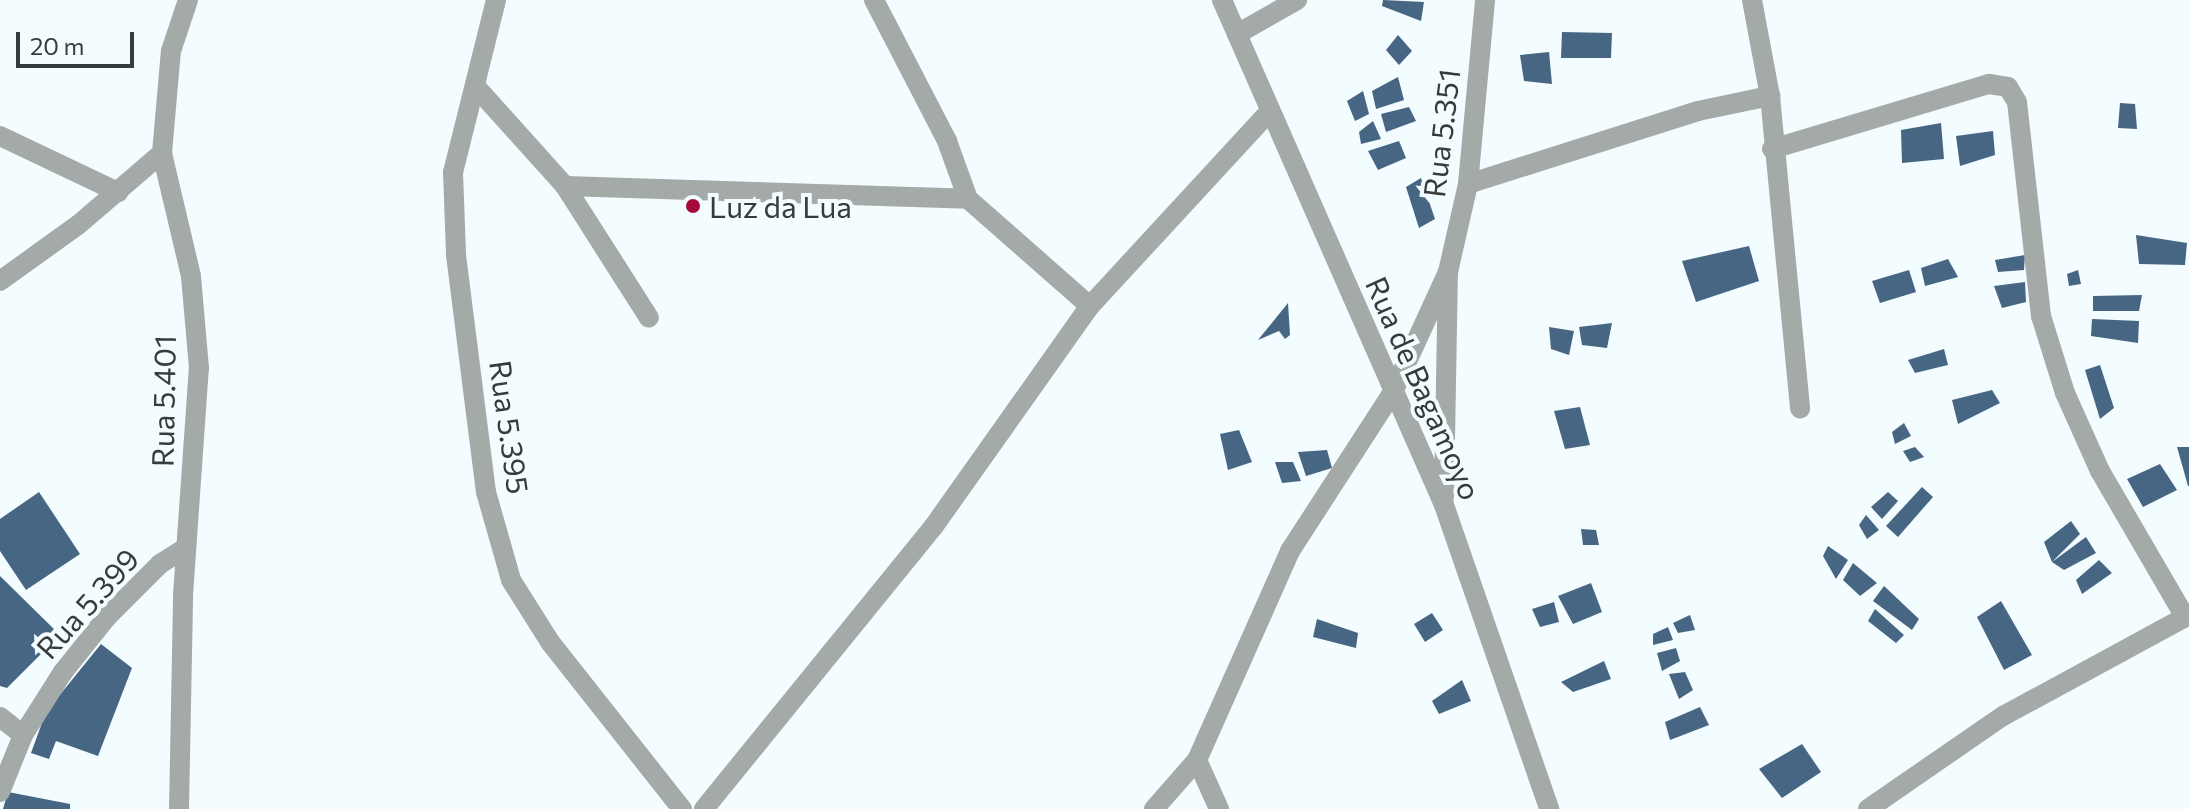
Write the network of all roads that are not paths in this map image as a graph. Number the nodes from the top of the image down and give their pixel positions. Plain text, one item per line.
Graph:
1 (188, 0) edge
2 (496, 0) edge
3 (874, 0) edge
4 (1222, 0) edge
5 (1297, 0) edge
6 (1485, 0) edge
7 (1752, 0) edge
8 (1237, 34) junction
9 (476, 87) junction
10 (1770, 96) junction
11 (1269, 112) junction
12 (0, 136) edge
13 (1772, 149) junction
14 (162, 153) junction
15 (1468, 184) junction
16 (565, 186) junction
17 (118, 192) junction
18 (968, 199) junction
19 (1448, 272) junction
20 (0, 281) edge
21 (1090, 306) junction
22 (649, 318) dead end
23 (1393, 392) junction
24 (1800, 409) dead end
25 (1444, 505) junction
26 (186, 548) junction
27 (2187, 616) edge
28 (0, 717) edge
29 (23, 735) junction
30 (1197, 760) junction
31 (0, 792) edge
32 (179, 809) edge
33 (682, 809) edge
34 (704, 809) edge
35 (1154, 809) edge
36 (1219, 809) edge
37 (1549, 809) edge
38 (1868, 809) edge

1 - 14 street, Rua 5.401
2 - 9 street, Rua 5.395
3 - 18 street
4 - 8 street, Rua de Bagamoyo
5 - 8 street
6 - 15 street, Rua 5.351
7 - 10 street
8 - 11 street, Rua de Bagamoyo
9 - 16 street
9 - 33 street, Rua 5.395
10 - 13 street
10 - 15 street
11 - 21 street
11 - 23 street, Rua de Bagamoyo
12 - 17 street
13 - 24 street
13 - 27 street
14 - 17 street
14 - 26 street, Rua 5.401
15 - 19 street, Rua 5.351
16 - 18 street
16 - 22 street
17 - 20 street
18 - 21 street
19 - 23 street
19 - 25 street
21 - 34 street
23 - 25 street, Rua de Bagamoyo
23 - 30 street
25 - 37 street, Rua de Bagamoyo
26 - 29 street, Rua 5.399
26 - 32 street, Rua 5.401
27 - 38 street
28 - 29 street
29 - 31 street, Rua 5.399
30 - 35 street
30 - 36 street

